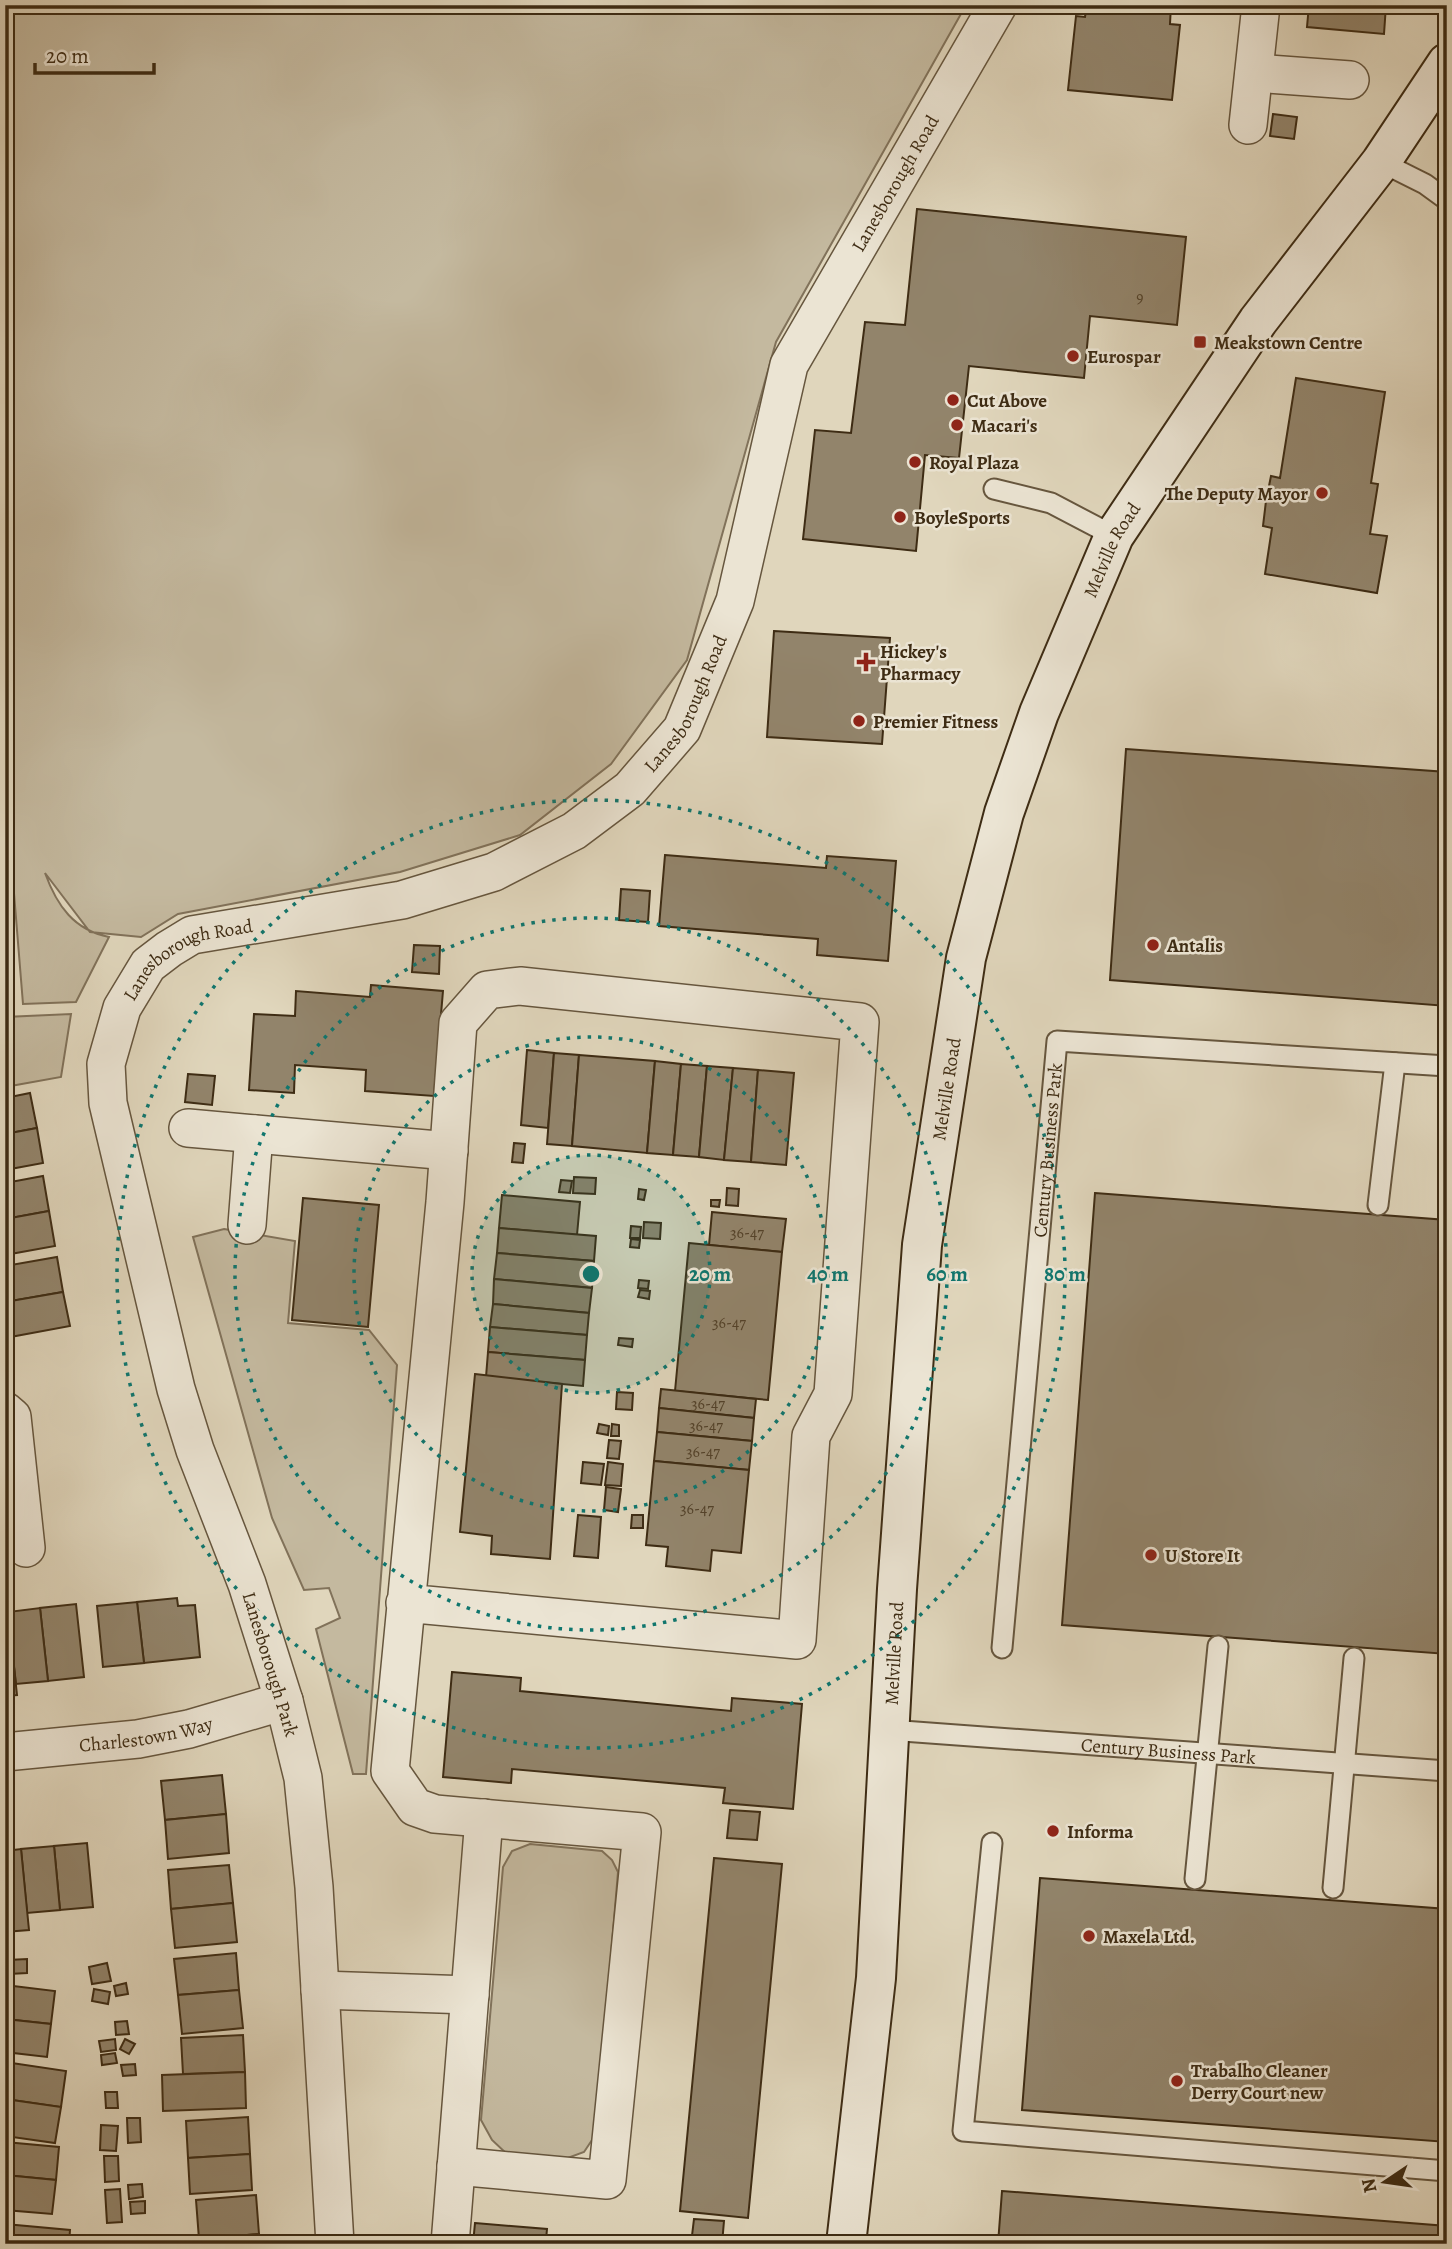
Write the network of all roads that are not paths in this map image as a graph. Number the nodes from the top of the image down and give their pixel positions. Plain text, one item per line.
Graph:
1 (998, 5) edge
2 (1261, 5) edge
3 (1447, 63) edge
4 (1254, 73) junction
5 (1350, 80) dead end
6 (1248, 125) dead end
7 (1381, 162) junction
8 (1447, 201) edge
9 (994, 489) dead end
10 (1114, 536) junction
11 (1395, 1062) junction
12 (1447, 1066) edge
13 (108, 1103) joint
14 (188, 1128) dead end
15 (254, 1134) junction
16 (449, 1151) junction
17 (1378, 1205) dead end
18 (247, 1224) dead end
19 (5, 1411) edge
20 (26, 1548) dead end
21 (405, 1602) junction
22 (1218, 1646) dead end
23 (1002, 1648) dead end
24 (1354, 1658) dead end
25 (284, 1701) junction
26 (889, 1730) junction
27 (5, 1752) edge
28 (1207, 1753) junction
29 (1344, 1763) junction
30 (1447, 1770) edge
31 (484, 1818) junction
32 (992, 1843) dead end
33 (1195, 1879) dead end
34 (1333, 1888) dead end
35 (320, 1990) junction
36 (470, 1994) junction
37 (456, 2166) junction
38 (1447, 2171) edge
39 (335, 2244) edge
40 (450, 2244) edge
41 (846, 2244) edge

1 - 13 street, Lanesborough Road
2 - 4 street
3 - 7 street, Melville Road
4 - 5 street
4 - 6 street
7 - 8 lane
7 - 10 street, Melville Road
9 - 10 lane
10 - 26 street, Melville Road
11 - 12 lane, Century Business Park
11 - 17 lane
11 - 23 lane, Century Business Park
13 - 25 street, Lanesborough Park
14 - 15 street
15 - 16 street
15 - 18 street
16 - 21 street
16 - 21 street
19 - 20 street
21 - 31 street
22 - 28 lane
24 - 29 lane
25 - 27 street, Charlestown Way
25 - 35 street, Lanesborough Park
26 - 28 lane, Century Business Park
26 - 41 street, Melville Road
28 - 29 lane, Century Business Park
28 - 33 lane
29 - 30 lane, Century Business Park
29 - 34 lane
31 - 36 street
31 - 37 street
32 - 38 lane
35 - 36 street
35 - 39 street, Lanesborough Park
36 - 37 street
37 - 40 street

